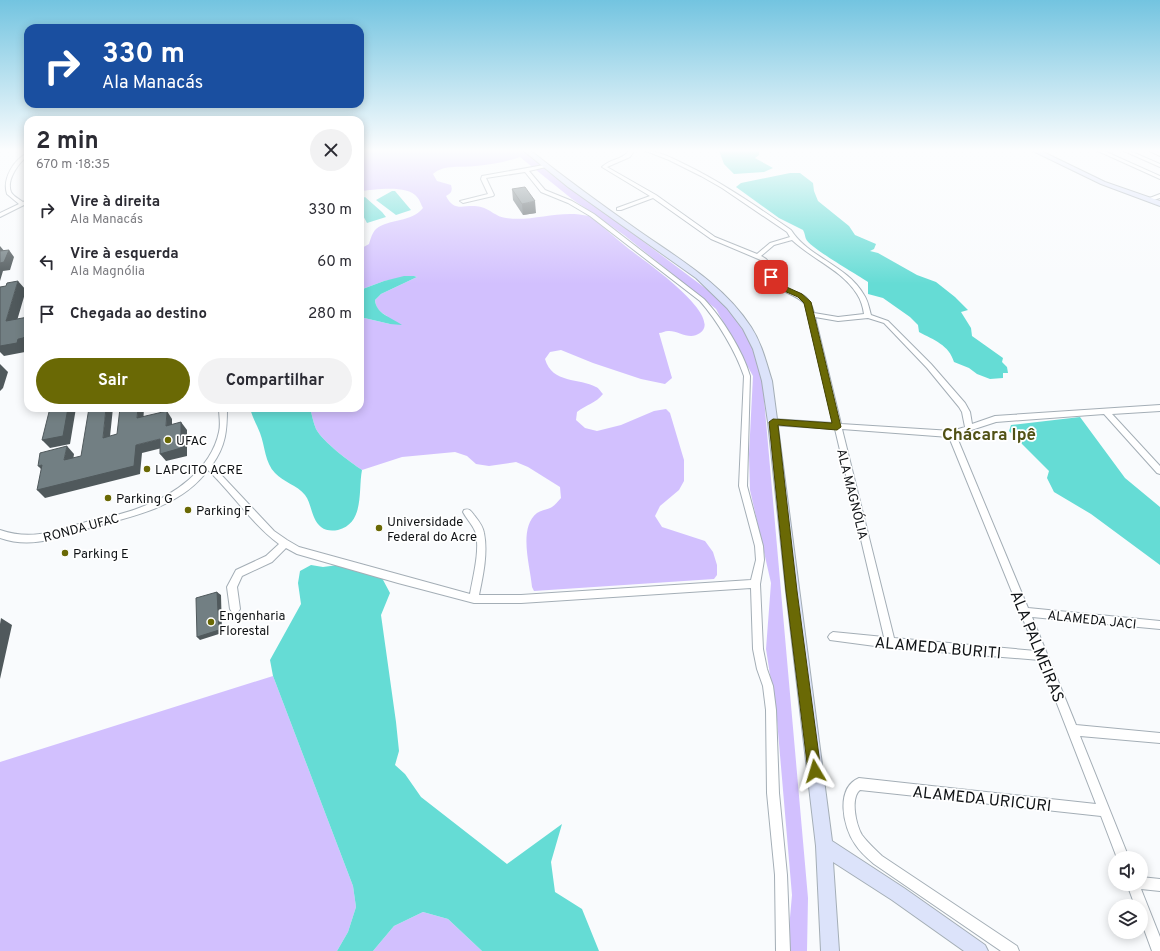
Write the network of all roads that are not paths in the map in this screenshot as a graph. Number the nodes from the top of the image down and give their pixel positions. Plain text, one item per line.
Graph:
1 (11, 195) edge
2 (489, 195) edge
3 (554, 195) edge
4 (583, 195) edge
5 (737, 195) edge
6 (1129, 195) edge
7 (1139, 195) edge
8 (654, 196) joint
9 (1160, 196) edge
10 (1150, 199) junction
11 (463, 201) dead end
12 (24, 202) edge
13 (24, 203) edge
14 (1160, 204) edge
15 (619, 209) dead end
16 (1160, 210) edge
17 (0, 215) edge
18 (792, 238) junction
19 (758, 256) junction
20 (812, 315) junction
21 (868, 316) junction
22 (1160, 408) edge
23 (1105, 411) junction
24 (223, 412) edge
25 (773, 422) junction
26 (837, 427) junction
27 (969, 428) junction
28 (952, 434) junction
29 (208, 466) junction
30 (1160, 471) edge
31 (467, 512) dead end
32 (0, 534) edge
33 (284, 545) junction
34 (755, 584) junction
35 (474, 599) junction
36 (235, 609) dead end
37 (1024, 612) junction
38 (1160, 625) edge
39 (833, 637) dead end
40 (890, 643) junction
41 (1043, 656) junction
42 (1072, 730) junction
43 (1160, 738) edge
44 (1104, 811) junction
45 (824, 846) junction
46 (1120, 851) edge
47 (1148, 884) edge
48 (1160, 885) edge
49 (1136, 891) edge
50 (783, 951) edge
51 (830, 951) edge
52 (979, 951) edge
53 (1012, 951) edge
54 (1159, 951) edge

1 - 12 street
2 - 11 street
3 - 34 street
4 - 25 street
5 - 18 street
6 - 16 street
7 - 10 street
8 - 15 street
8 - 19 street, ALA MAGNÓLIA
9 - 10 street
10 - 14 street
13 - 17 street
18 - 19 street
18 - 21 street
19 - 20 street, ALA MAGNÓLIA
20 - 21 street
20 - 26 street, ALA MAGNÓLIA
21 - 27 street
22 - 23 street
23 - 27 street
23 - 30 street
24 - 29 street, RONDA UFAC
25 - 26 street
25 - 45 street
26 - 28 street
26 - 40 street, ALA MAGNÓLIA
27 - 28 street
28 - 37 street, ALA PALMEIRAS
29 - 32 street, RONDA UFAC
29 - 33 street
31 - 35 street
33 - 35 street
33 - 36 street
34 - 35 street
34 - 50 street
37 - 38 street, ALAMEDA JACI
37 - 41 street, ALA PALMEIRAS
39 - 40 street, ALAMEDA BURITI
40 - 41 street, ALAMEDA BURITI
41 - 42 street, ALA PALMEIRAS
42 - 43 street
42 - 44 street, ALA PALMEIRAS
44 - 46 street, ALA PALMEIRAS
44 - 53 street, ALAMEDA URICURI
45 - 51 street
45 - 52 street
47 - 48 street
49 - 54 street

